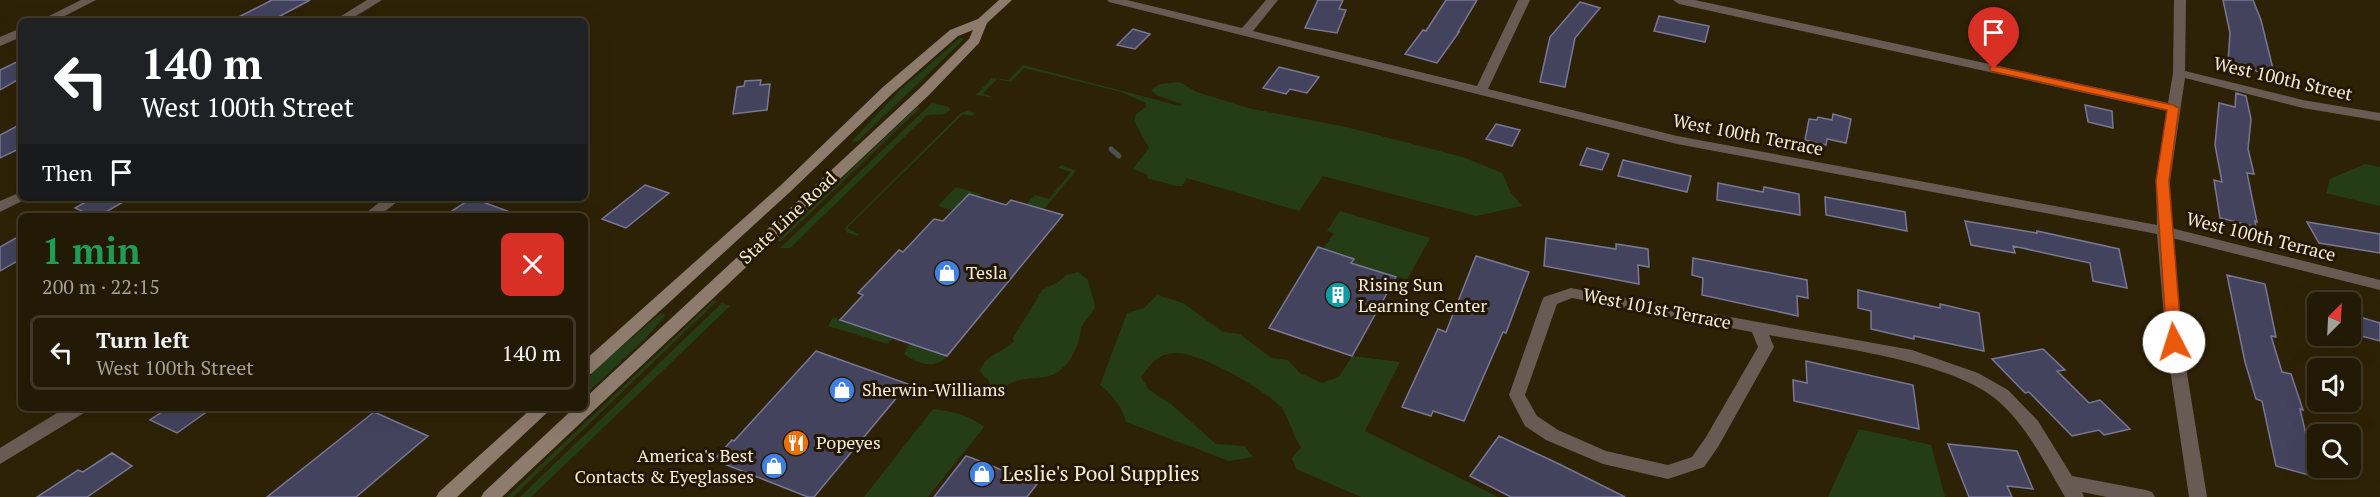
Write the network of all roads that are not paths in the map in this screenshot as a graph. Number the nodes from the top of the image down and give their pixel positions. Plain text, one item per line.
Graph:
1 (90, 0) edge
2 (376, 0) edge
3 (1006, 0) edge
4 (1113, 0) edge
5 (1272, 0) edge
6 (1524, 0) edge
7 (1679, 0) edge
8 (2180, 0) edge
9 (51, 18) edge
10 (344, 18) edge
11 (982, 22) junction
12 (18, 33) edge
13 (1245, 33) junction
14 (0, 42) edge
15 (2179, 73) junction
16 (1481, 91) junction
17 (2173, 108) junction
18 (2380, 117) edge
19 (18, 198) edge
20 (391, 201) edge
21 (0, 207) edge
22 (373, 213) edge
23 (2164, 231) junction
24 (2380, 285) edge
25 (1759, 329) junction
26 (588, 367) edge
27 (588, 406) edge
28 (73, 411) edge
29 (540, 411) edge
30 (582, 411) edge
31 (0, 457) edge
32 (2070, 489) edge
33 (445, 497) edge
34 (490, 497) edge
35 (2146, 497) edge
36 (2198, 497) edge

1 - 9 street
2 - 10 street
3 - 11 main road, State Line Road
4 - 13 street, West 100th Terrace
5 - 13 street
6 - 16 street
7 - 17 street
8 - 15 street
11 - 26 main road, State Line Road
11 - 27 main road, State Line Road
12 - 14 street
13 - 16 street, West 100th Terrace
15 - 17 street
15 - 18 street, West 100th Street
16 - 23 street, West 100th Terrace
17 - 23 street
19 - 21 street
20 - 22 street
23 - 24 street, West 100th Terrace
23 - 36 street
25 - 25 street, West 101st Terrace
25 - 32 street, West 101st Terrace
28 - 31 street
29 - 33 main road
30 - 34 main road, State Line Road
32 - 35 street, West 101st Terrace

